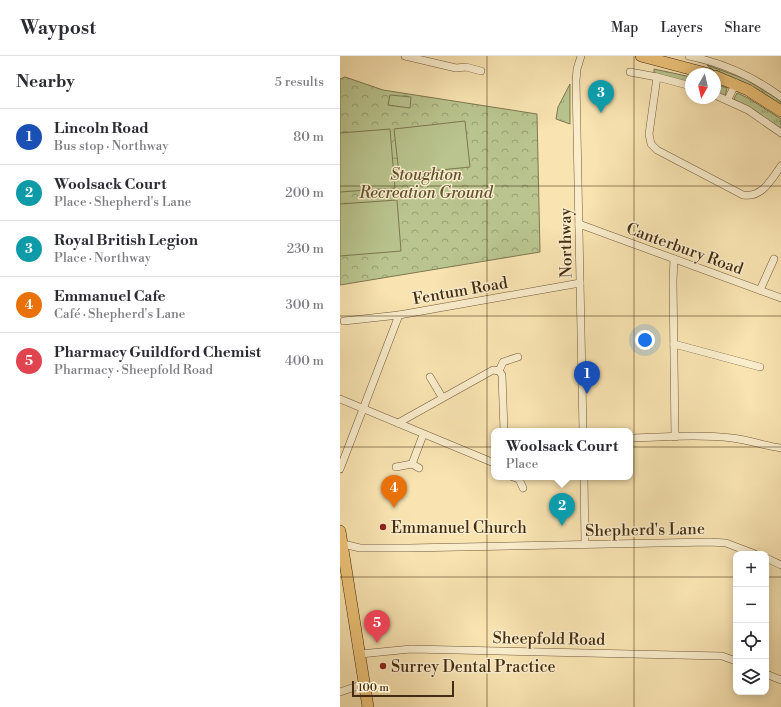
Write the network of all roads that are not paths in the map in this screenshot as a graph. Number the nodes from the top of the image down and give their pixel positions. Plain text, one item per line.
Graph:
1 (405, 56) edge
2 (581, 56) edge
3 (641, 56) edge
4 (689, 56) edge
5 (426, 58) edge
6 (660, 58) edge
7 (715, 59) edge
8 (691, 68) edge
9 (481, 71) dead end
10 (630, 72) dead end
11 (657, 77) junction
12 (721, 78) edge
13 (685, 84) edge
14 (736, 84) junction
15 (721, 97) edge
16 (781, 97) edge
17 (728, 99) junction
18 (781, 111) edge
19 (781, 133) edge
20 (781, 166) edge
21 (579, 224) junction
22 (674, 259) junction
23 (774, 259) dead end
24 (580, 283) junction
25 (760, 290) junction
26 (781, 298) edge
27 (399, 315) junction
28 (344, 321) dead end
29 (674, 344) junction
30 (518, 357) dead end
31 (760, 367) dead end
32 (499, 371) junction
33 (430, 377) dead end
34 (442, 397) junction
35 (340, 399) edge
36 (363, 408) junction
37 (398, 423) junction
38 (504, 428) edge
39 (583, 428) edge
40 (423, 435) junction
41 (676, 437) junction
42 (633, 438) edge
43 (781, 448) edge
44 (491, 462) edge
45 (396, 467) dead end
46 (340, 470) edge
47 (519, 480) edge
48 (584, 480) edge
49 (523, 488) dead end
50 (340, 530) edge
51 (585, 543) junction
52 (342, 544) junction
53 (747, 551) edge
54 (769, 559) edge
55 (781, 565) edge
56 (360, 654) junction
57 (733, 660) edge
58 (769, 675) edge
59 (781, 680) edge
60 (364, 684) junction
61 (340, 692) edge
62 (368, 707) edge

1 - 5 street
2 - 21 street, Northway
3 - 6 main road
4 - 7 street
5 - 9 street
6 - 8 main road
7 - 16 street
10 - 11 street
11 - 13 street
11 - 20 street
12 - 14 main road
14 - 17 street
14 - 18 main road
15 - 17 street
17 - 19 street
21 - 22 street, Canterbury Road
21 - 24 street, Northway
22 - 25 street, Canterbury Road
22 - 29 street
23 - 25 street
24 - 27 street, Fentum Road
24 - 39 street, Northway
25 - 26 street, Canterbury Road
27 - 28 street, Fentum Road
27 - 36 street
29 - 31 street
29 - 41 street
30 - 32 street
32 - 34 street
32 - 38 street
33 - 34 street
34 - 37 street
35 - 36 street
36 - 37 street
36 - 46 street
37 - 40 street
40 - 44 street
40 - 45 street
41 - 42 street
41 - 43 street
47 - 49 street
48 - 51 street
50 - 52 main road
51 - 52 street, Shepherd's Lane
51 - 53 street, Shepherd's Lane
52 - 56 main road
54 - 55 street
56 - 57 street, Sheepfold Road
56 - 60 main road
58 - 59 street
60 - 61 street
60 - 62 main road

